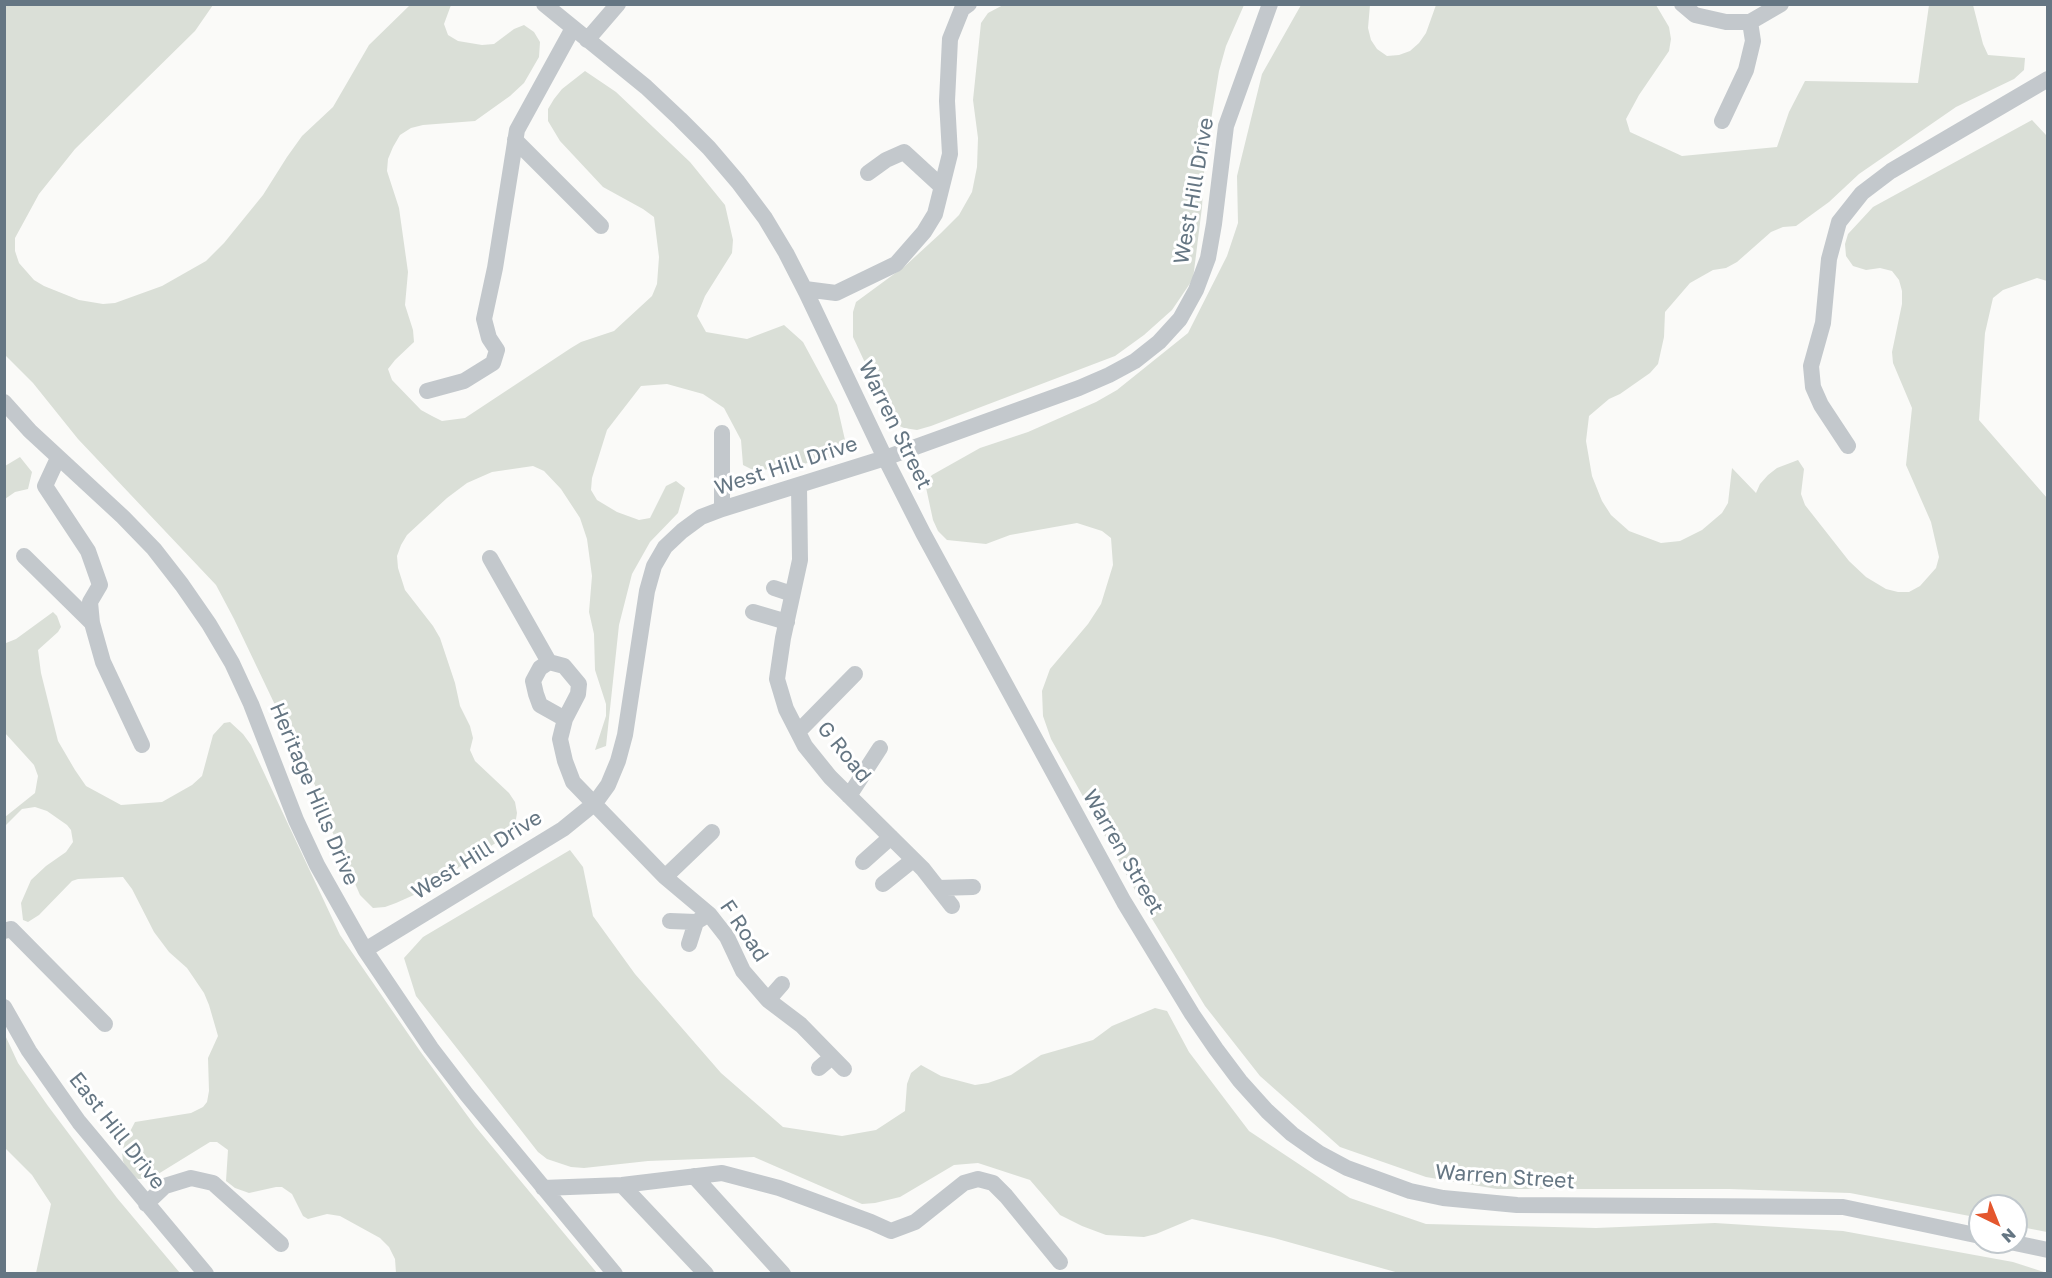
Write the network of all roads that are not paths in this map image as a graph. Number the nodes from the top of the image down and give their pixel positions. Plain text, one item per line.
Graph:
1 (544, 4) edge
2 (618, 4) edge
3 (969, 4) edge
4 (1270, 4) edge
5 (1682, 4) edge
6 (1780, 4) edge
7 (1749, 22) junction
8 (573, 28) junction
9 (587, 40) junction
10 (2048, 79) edge
11 (1722, 121) dead end
12 (515, 140) junction
13 (868, 173) dead end
14 (941, 186) junction
15 (601, 226) dead end
16 (805, 289) junction
17 (427, 391) dead end
18 (4, 402) edge
19 (723, 433) dead end
20 (1848, 446) dead end
21 (58, 458) junction
22 (885, 458) junction
23 (799, 486) junction
24 (722, 509) junction
25 (24, 556) dead end
26 (490, 558) dead end
27 (774, 588) dead end
28 (792, 594) junction
29 (753, 612) dead end
30 (92, 622) junction
31 (787, 622) junction
32 (549, 662) junction
33 (855, 674) dead end
34 (565, 718) junction
35 (798, 732) junction
36 (142, 746) dead end
37 (880, 748) dead end
38 (849, 796) junction
39 (595, 803) junction
40 (712, 832) dead end
41 (891, 837) junction
42 (914, 860) junction
43 (863, 862) dead end
44 (665, 878) junction
45 (883, 884) dead end
46 (973, 887) dead end
47 (938, 888) junction
48 (952, 906) dead end
49 (702, 918) junction
50 (670, 921) dead end
51 (4, 931) edge
52 (689, 944) dead end
53 (365, 950) junction
54 (782, 984) dead end
55 (768, 1000) junction
56 (4, 1007) edge
57 (105, 1024) dead end
58 (832, 1057) junction
59 (819, 1068) dead end
60 (844, 1069) dead end
61 (694, 1176) junction
62 (622, 1185) junction
63 (543, 1188) junction
64 (146, 1204) junction
65 (1968, 1233) edge
66 (280, 1244) dead end
67 (2028, 1246) edge
68 (2048, 1250) edge
69 (1060, 1262) dead end
70 (206, 1274) edge
71 (615, 1274) edge
72 (706, 1274) edge
73 (783, 1274) edge

1 - 8 street, Warren Street
2 - 9 street
3 - 14 street
4 - 22 street, West Hill Drive
5 - 7 street
6 - 7 street
7 - 11 street
8 - 9 street, Warren Street
8 - 12 street
9 - 16 street, Warren Street
10 - 20 street
12 - 15 street
12 - 17 street
13 - 14 street
14 - 16 street
16 - 22 street, Warren Street
18 - 21 street, Heritage Hills Drive
19 - 24 street
21 - 30 street
21 - 53 street, Heritage Hills Drive
22 - 23 street, West Hill Drive
22 - 65 street, Warren Street
23 - 24 street, West Hill Drive
23 - 28 street, G Road
24 - 39 street, West Hill Drive
25 - 30 street
26 - 32 street
27 - 28 street
28 - 31 street, G Road
29 - 31 street
30 - 36 street
31 - 35 street, G Road
32 - 34 street
32 - 34 street
33 - 35 street
34 - 39 street, F Road
35 - 38 street, G Road
37 - 38 street
38 - 41 street, G Road
39 - 44 street, F Road
39 - 53 street, West Hill Drive
40 - 44 street
41 - 42 street, G Road
41 - 43 street
42 - 45 street
42 - 47 street, G Road
44 - 49 street, F Road
46 - 47 street
47 - 48 street, G Road
49 - 50 street
49 - 52 street
49 - 55 street, F Road
51 - 57 street
53 - 63 street, Heritage Hills Drive
54 - 55 street
55 - 58 street, F Road
56 - 64 street, East Hill Drive
58 - 59 street
58 - 60 street, F Road
61 - 62 street
61 - 69 street
61 - 73 street
62 - 63 street
62 - 72 street
63 - 71 street, Heritage Hills Drive
64 - 66 street
64 - 70 street, East Hill Drive
67 - 68 street

